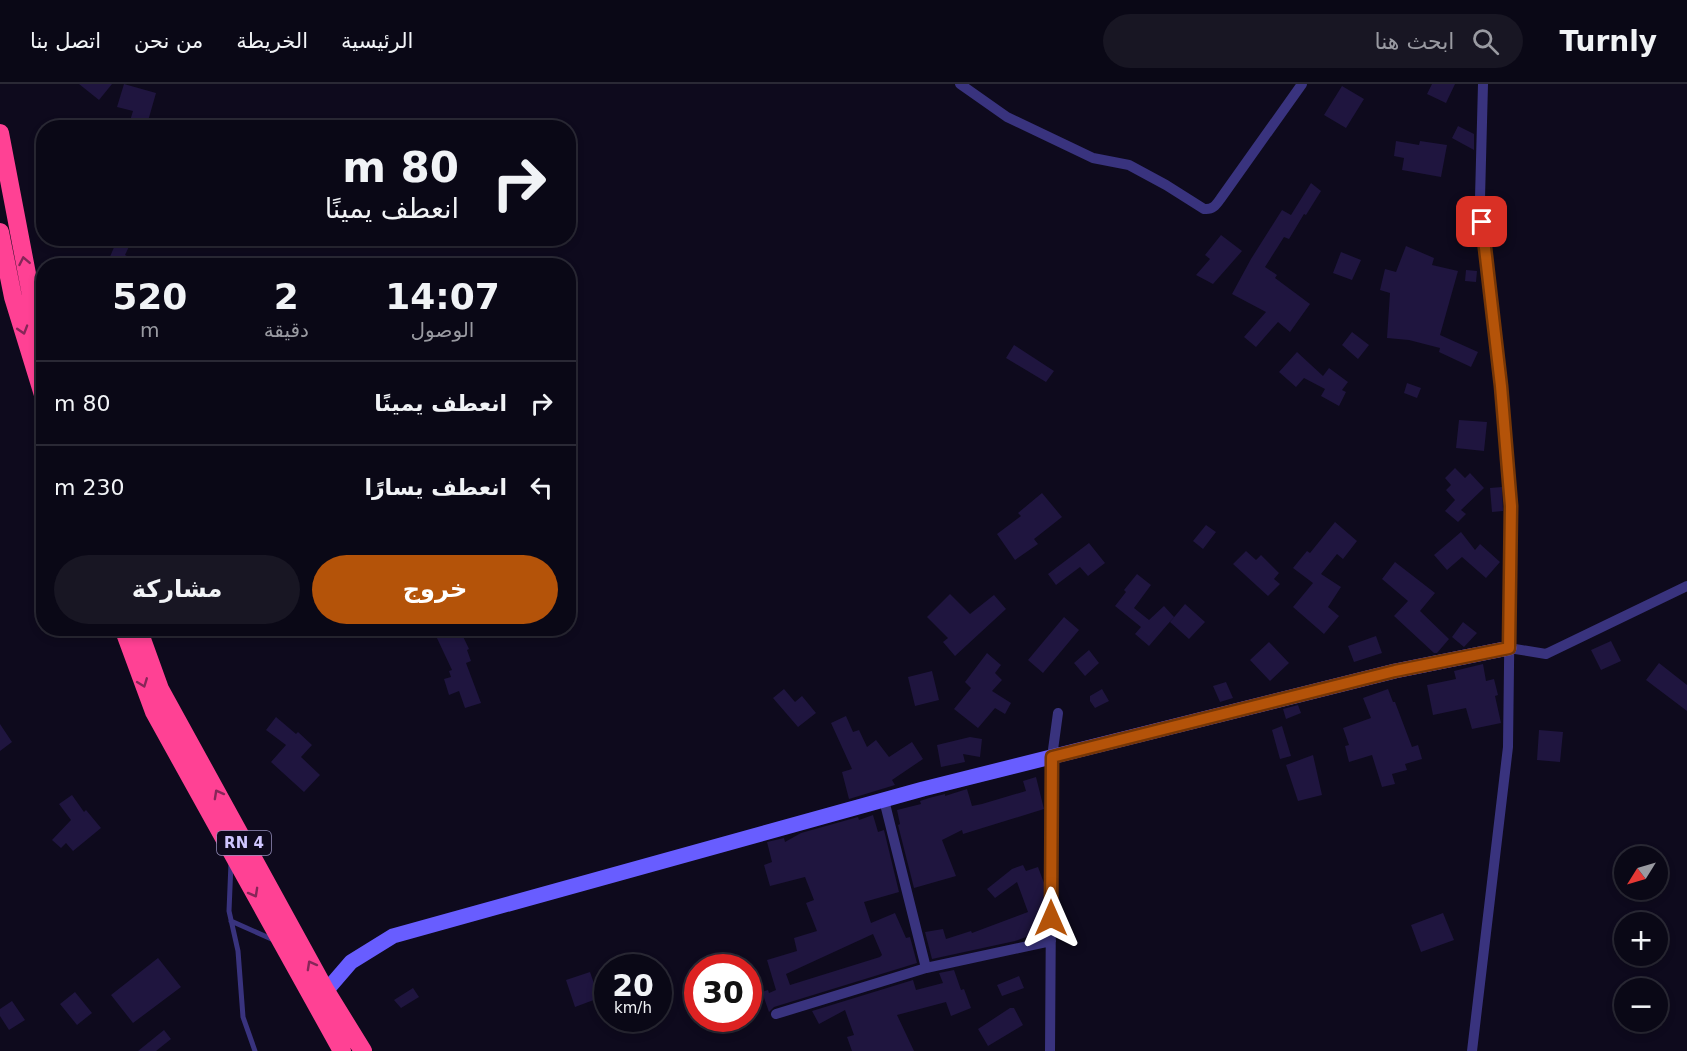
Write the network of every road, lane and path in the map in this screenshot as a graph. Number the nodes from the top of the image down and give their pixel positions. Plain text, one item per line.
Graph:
1 (960, 84) edge
2 (1302, 84) edge
3 (1483, 84) edge
4 (0, 133) edge
5 (0, 232) edge
6 (36, 313) edge
7 (36, 372) edge
8 (1687, 586) edge
9 (126, 636) edge
10 (141, 636) edge
11 (1509, 648) junction
12 (1058, 713) dead end
13 (1052, 757) junction
14 (884, 800) junction
15 (232, 852) junction
16 (231, 921) junction
17 (1051, 941) junction
18 (282, 944) junction
19 (926, 968) junction
20 (326, 991) junction
21 (776, 1014) dead end
22 (255, 1051) edge
23 (342, 1051) edge
24 (363, 1051) edge
25 (1050, 1051) edge
26 (1472, 1051) edge

1 - 2 street
3 - 11 street
6 -> 4 highway
5 -> 7 highway
8 - 11 street
9 -> 15 highway, RN 4
20 -> 10 highway, RN 4
11 - 13 street
11 - 26 street
12 - 13 street
13 - 14 street
13 - 17 street
14 - 19 street
14 - 20 street
15 - 16 lane
15 -> 18 highway, RN 4
16 - 18 lane
16 - 22 lane
17 - 19 street
17 - 25 street
18 - 23 highway, RN 4
19 - 21 street
20 - 24 highway, RN 4

